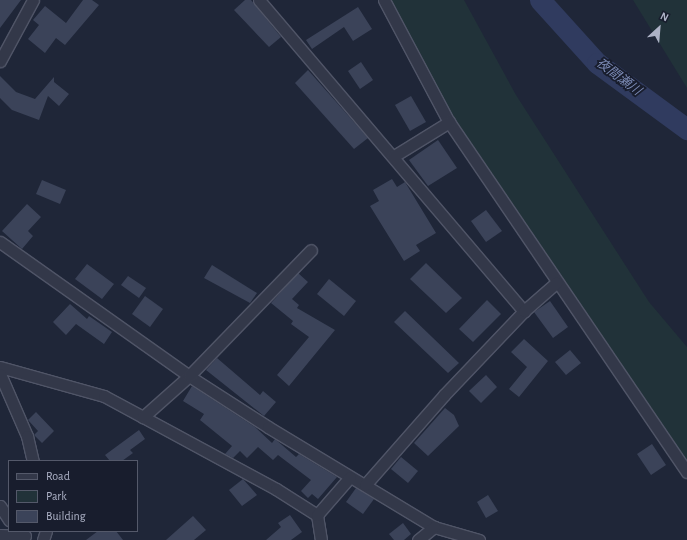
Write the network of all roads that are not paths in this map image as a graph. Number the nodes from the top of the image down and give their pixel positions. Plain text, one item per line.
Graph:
1 (33, 0) edge
2 (259, 0) edge
3 (384, 0) edge
4 (0, 61) edge
5 (449, 122) junction
6 (394, 156) junction
7 (0, 242) edge
8 (311, 250) dead end
9 (556, 283) junction
10 (524, 311) junction
11 (0, 367) edge
12 (0, 374) edge
13 (189, 376) junction
14 (144, 417) junction
15 (33, 460) edge
16 (687, 472) edge
17 (350, 477) junction
18 (365, 485) junction
19 (0, 506) edge
20 (317, 515) junction
21 (8, 518) edge
22 (434, 527) junction
23 (0, 535) edge
24 (25, 536) edge
25 (321, 540) edge
26 (418, 540) edge
27 (479, 540) edge

1 - 4 street
2 - 6 street
3 - 5 street
5 - 6 street
5 - 9 street
6 - 10 street
7 - 13 street
8 - 13 street
9 - 10 street
9 - 16 street
10 - 18 street
11 - 14 street
12 - 15 street
13 - 14 street
13 - 17 street
14 - 20 street
17 - 18 street
17 - 20 street
18 - 22 street
19 - 21 street
20 - 25 street
22 - 26 street
22 - 27 street
23 - 24 street

